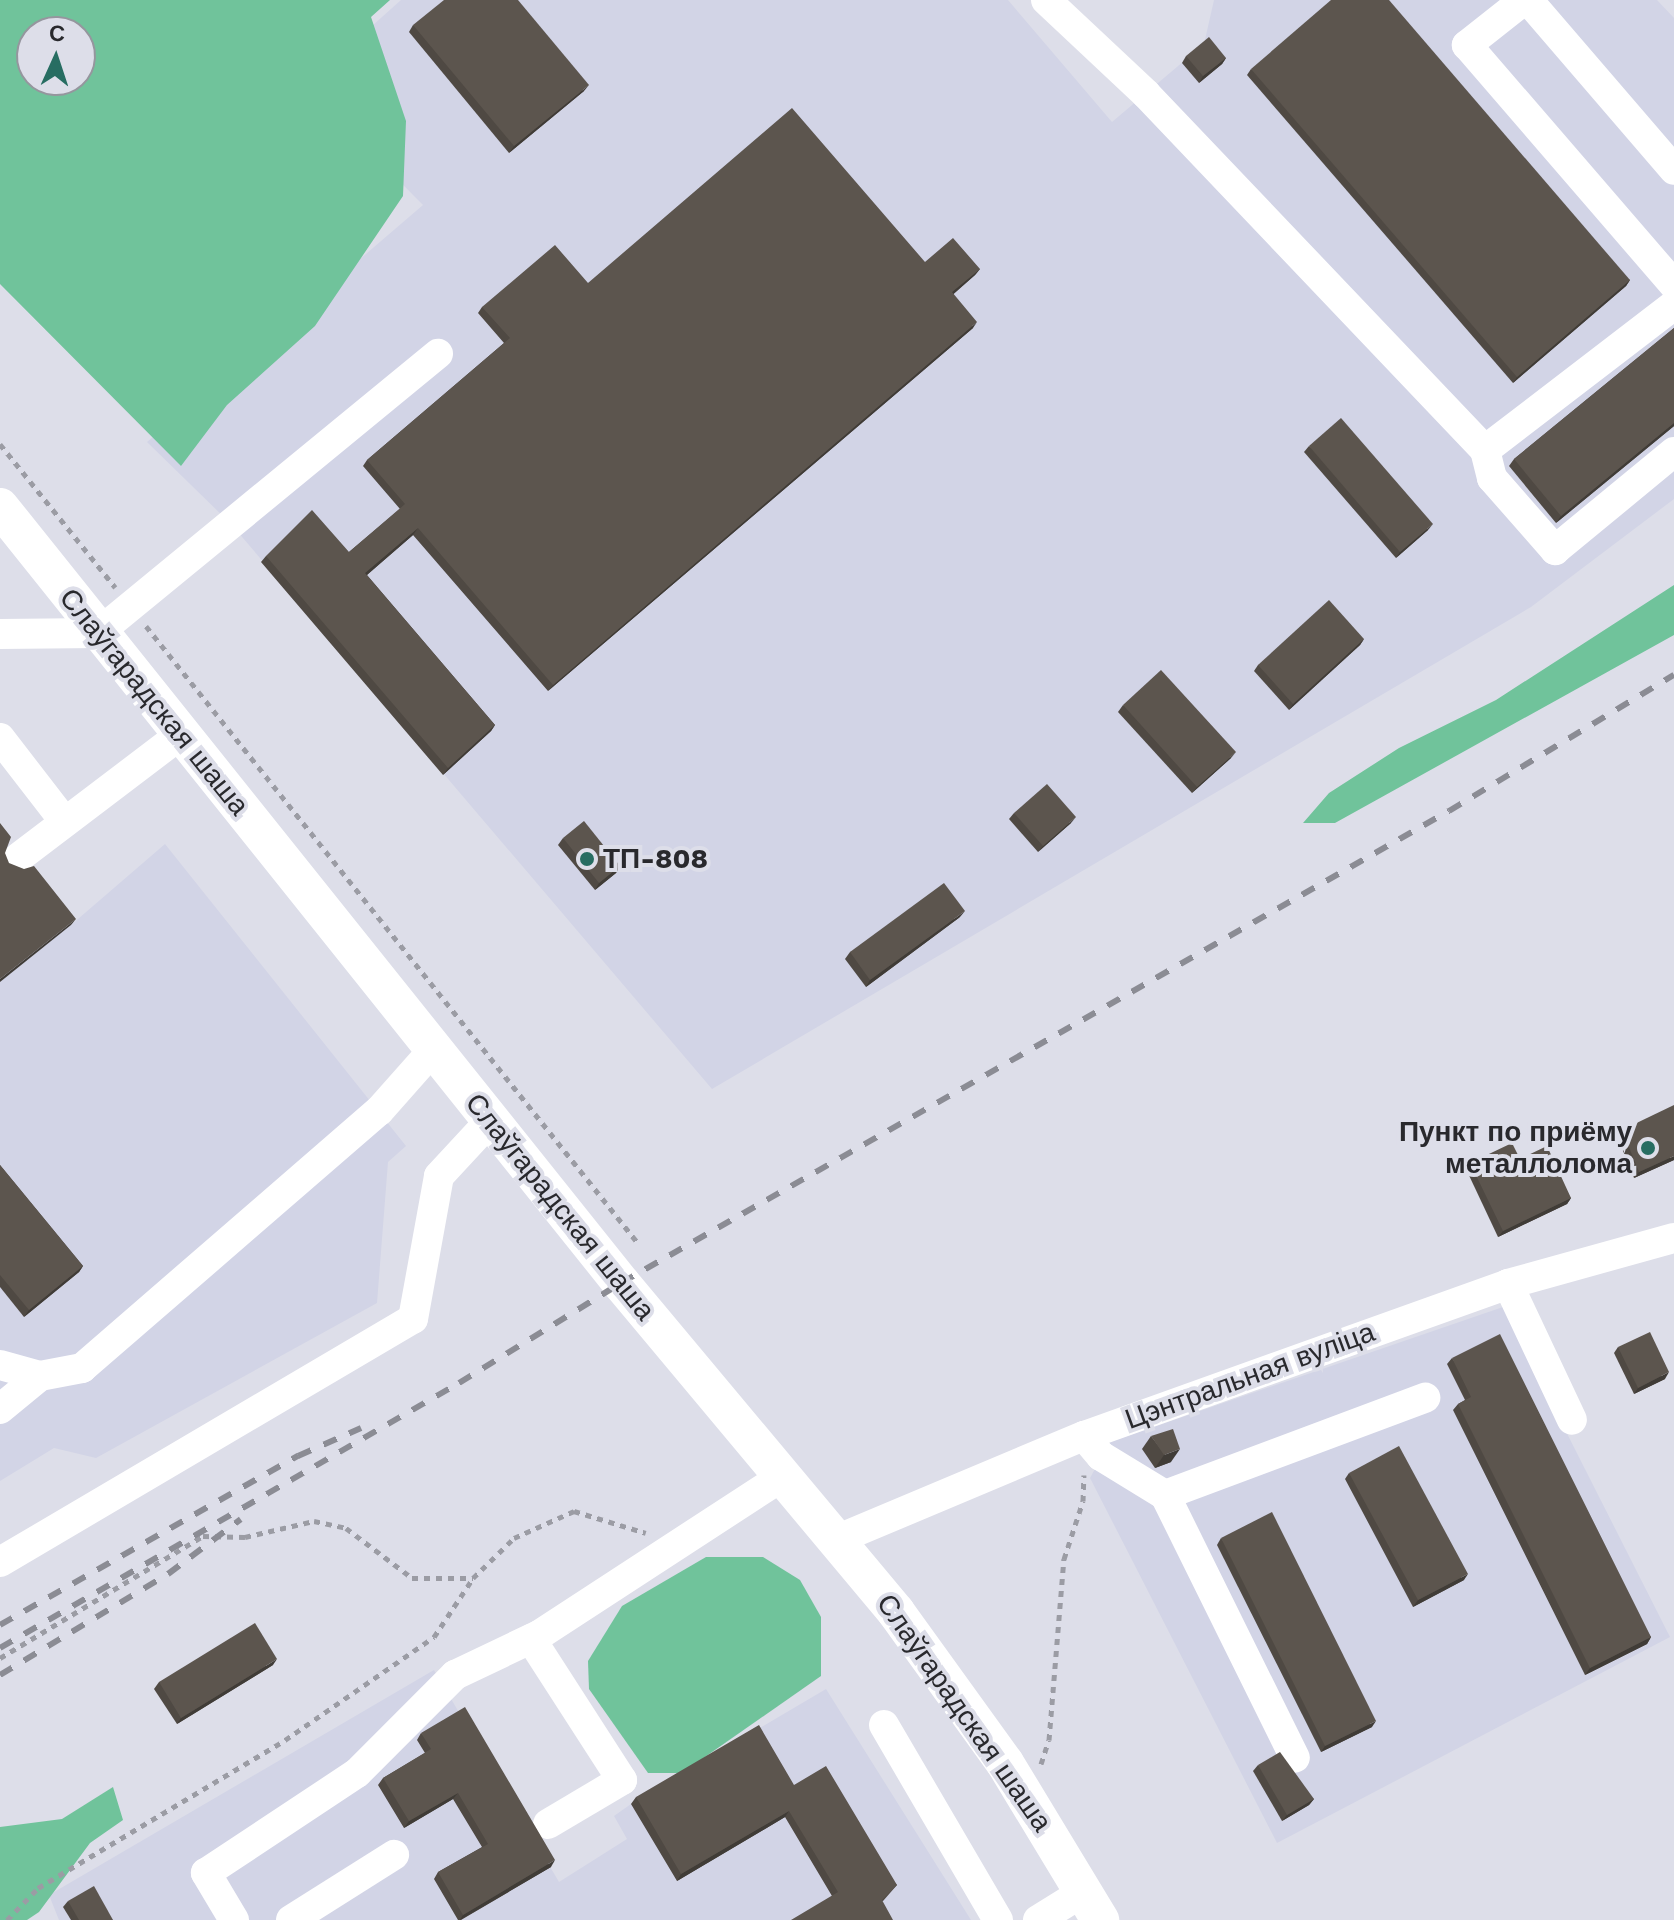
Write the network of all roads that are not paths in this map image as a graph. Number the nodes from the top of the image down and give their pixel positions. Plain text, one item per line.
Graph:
1 (1046, 0) edge
2 (1526, 0) edge
3 (1674, 170) edge
4 (1674, 285) edge
5 (1674, 305) edge
6 (438, 354) dead end
7 (1485, 450) junction
8 (1674, 452) edge
9 (0, 507) edge
10 (98, 633) junction
11 (0, 634) edge
12 (180, 735) junction
13 (0, 738) edge
14 (65, 822) junction
15 (18, 858) dead end
16 (433, 1050) junction
17 (490, 1121) junction
18 (1674, 1238) edge
19 (1508, 1284) junction
20 (0, 1365) edge
21 (40, 1376) junction
22 (1425, 1398) dead end
23 (0, 1409) edge
24 (1572, 1420) dead end
25 (1084, 1436) junction
26 (783, 1476) junction
27 (1165, 1495) junction
28 (836, 1540) junction
29 (0, 1562) edge
30 (531, 1639) junction
31 (884, 1725) dead end
32 (1295, 1758) dead end
33 (548, 1824) dead end
34 (394, 1855) dead end
35 (1092, 1905) edge
36 (234, 1920) edge
37 (291, 1920) edge
38 (998, 1920) edge
39 (1038, 1920) edge

1 - 7 street
2 - 3 street
2 - 4 street
5 - 7 street
6 - 10 street
7 - 8 street
9 - 10 main road, Слаўгарадская шаша
10 - 11 street
10 - 12 main road, Слаўгарадская шаша
12 - 14 street
12 - 16 main road, Слаўгарадская шаша
13 - 14 street
14 - 15 street
16 - 17 main road, Слаўгарадская шаша
16 - 21 street
17 - 26 main road, Слаўгарадская шаша
17 - 29 street
18 - 19 street, Цэнтральная вуліца
19 - 24 street
19 - 25 street, Цэнтральная вуліца
20 - 21 street
21 - 23 street
22 - 27 street
25 - 27 street
25 - 28 street, Цэнтральная вуліца
26 - 28 main road, Слаўгарадская шаша
26 - 30 street
27 - 32 street
28 - 35 main road, Слаўгарадская шаша
30 - 33 street
30 - 36 street
31 - 38 street
34 - 37 street
35 - 39 street

